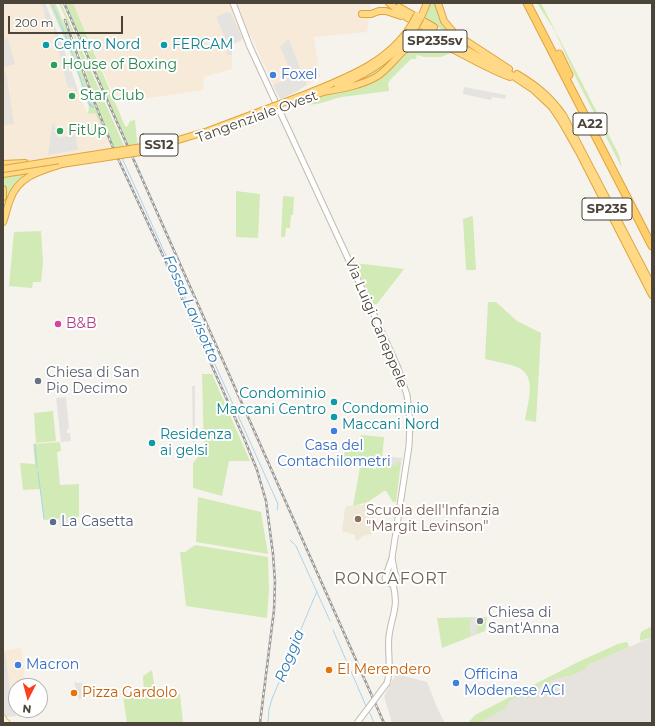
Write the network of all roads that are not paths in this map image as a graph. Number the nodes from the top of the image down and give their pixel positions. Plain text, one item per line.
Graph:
1 (233, 3) edge
2 (389, 3) edge
3 (395, 3) edge
4 (438, 3) edge
5 (527, 3) edge
6 (532, 3) edge
7 (423, 4) edge
8 (362, 14) dead end
9 (406, 17) junction
10 (414, 25) junction
11 (507, 68) junction
12 (523, 82) junction
13 (322, 92) junction
14 (310, 95) junction
15 (60, 163) junction
16 (3, 164) edge
17 (3, 169) edge
18 (3, 174) edge
19 (3, 189) edge
20 (3, 197) edge
21 (3, 222) edge
22 (652, 236) edge
23 (652, 246) edge
24 (652, 286) edge
25 (652, 295) edge
26 (392, 558) junction
27 (395, 574) junction
28 (386, 575) junction
29 (393, 584) junction
30 (3, 718) edge
31 (8, 723) edge
32 (357, 723) edge

1 - 26 street, Via Luigi Caneppele
2 - 9 highway, SP235sv
3 - 11 highway, SP235sv
4 - 11 highway, SP235sv
5 - 23 highway, A22
6 - 22 highway, A22
7 - 10 highway, Tangenziale Ovest / SS12, bridge
8 - 9 highway
9 - 12 highway, SP235sv
10 - 13 highway, Tangenziale Ovest / SS12
10 - 14 highway, Tangenziale Ovest / SS12
11 - 24 highway, SP235
12 - 13 highway, SP235sv
12 - 25 highway, SP235
13 - 14 highway, Tangenziale Ovest / SS12
14 - 15 highway, Tangenziale Ovest / SS12, bridge
15 - 16 highway, bridge
15 - 17 highway, Tangenziale Ovest / SS12, bridge
15 - 18 highway, Tangenziale Ovest / SS12
15 - 21 highway
19 - 20 highway
26 - 27 street, Via Luigi Caneppele
26 - 28 street, Via Luigi Caneppele
27 - 28 street
27 - 29 street, Via Luigi Caneppele
28 - 29 street
29 - 32 street, bridge
30 - 31 main road

